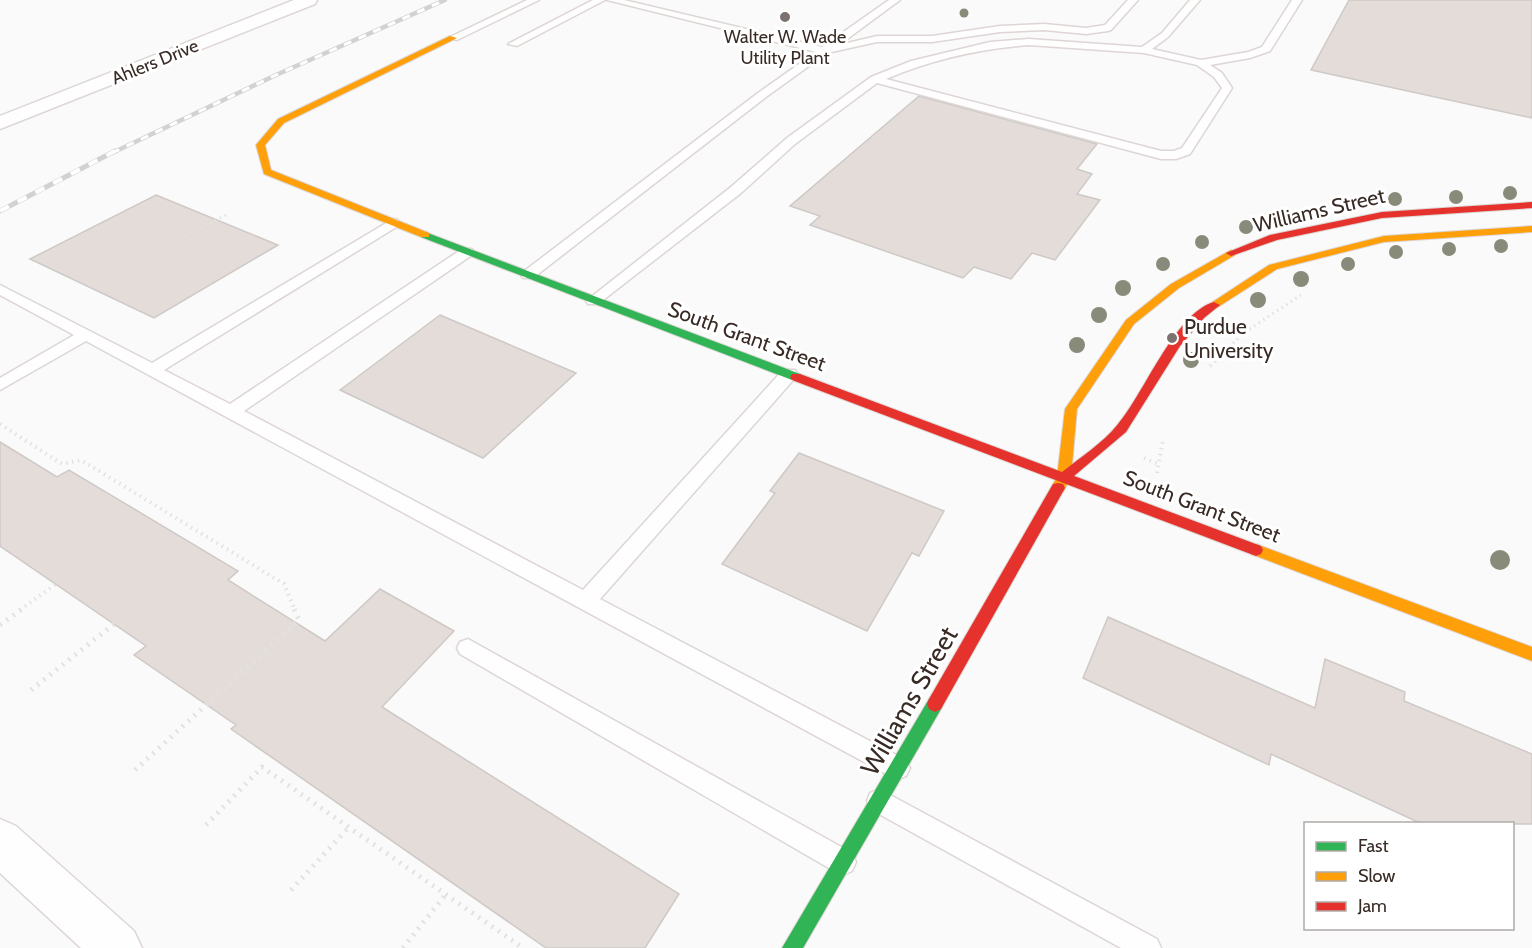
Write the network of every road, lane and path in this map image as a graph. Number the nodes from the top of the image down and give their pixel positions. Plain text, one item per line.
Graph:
1 (309, 0) edge
2 (534, 0) edge
3 (600, 0) edge
4 (612, 0) edge
5 (895, 0) edge
6 (1133, 0) edge
7 (1195, 0) edge
8 (1297, 0) edge
9 (453, 38) joint
10 (932, 39) junction
11 (513, 44) dead end
12 (1144, 50) junction
13 (824, 51) junction
14 (949, 52) junction
15 (1201, 63) junction
16 (875, 79) junction
17 (0, 123) edge
18 (1532, 204) edge
19 (225, 215) dead end
20 (393, 223) junction
21 (1532, 229) edge
22 (181, 238) dead end
23 (467, 252) junction
24 (528, 275) junction
25 (0, 289) edge
26 (1305, 292) dead end
27 (593, 301) junction
28 (86, 335) junction
29 (1208, 367) dead end
30 (152, 370) junction
31 (789, 374) junction
32 (0, 385) edge
33 (231, 412) junction
34 (0, 424) edge
35 (1166, 432) dead end
36 (1160, 465) dead end
37 (1064, 477) junction
38 (56, 584) dead end
39 (586, 601) junction
40 (114, 624) dead end
41 (0, 625) edge
42 (468, 648) dead end
43 (1532, 654) edge
44 (31, 690) dead end
45 (898, 768) junction
46 (135, 770) dead end
47 (879, 801) junction
48 (206, 825) dead end
49 (349, 827) junction
50 (0, 842) edge
51 (843, 862) junction
52 (291, 890) dead end
53 (446, 894) junction
54 (117, 948) edge
55 (403, 948) edge
56 (523, 948) edge
57 (792, 948) edge
58 (1148, 948) edge

1 - 17 street, Ahlers Drive
2 - 9 lane, South Grant Street
3 - 11 lane
4 - 13 lane
5 - 13 lane
6 - 10 lane
7 - 12 lane
8 - 15 lane
9 - 20 main road, South Grant Street
10 - 13 lane
10 - 14 lane
12 - 14 lane
12 - 15 lane
13 - 24 lane
14 - 16 lane
15 - 16 lane
16 - 27 lane
18 - 37 main road, Williams Street
19 - 22 path
20 - 23 main road, South Grant Street
20 - 30 lane
21 - 37 main road, Williams Street
23 - 24 main road, South Grant Street
23 - 33 lane
24 - 27 main road, South Grant Street
25 - 28 lane
26 - 29 path
27 - 31 main road, South Grant Street
28 - 30 lane
28 - 32 lane
30 - 33 lane
31 - 37 main road, South Grant Street
31 - 39 lane
33 - 39 lane
34 - 46 path
35 - 36 path
37 - 43 main road, South Grant Street
37 - 45 main road, Williams Street
38 - 41 path
39 - 45 lane
40 - 44 path
42 - 51 lane
45 - 47 main road, Williams Street
47 - 51 main road, Williams Street
47 - 58 lane
48 - 49 path
49 - 52 path
49 - 53 path
50 - 54 street
51 - 57 main road, Williams Street
53 - 55 path
53 - 56 path

